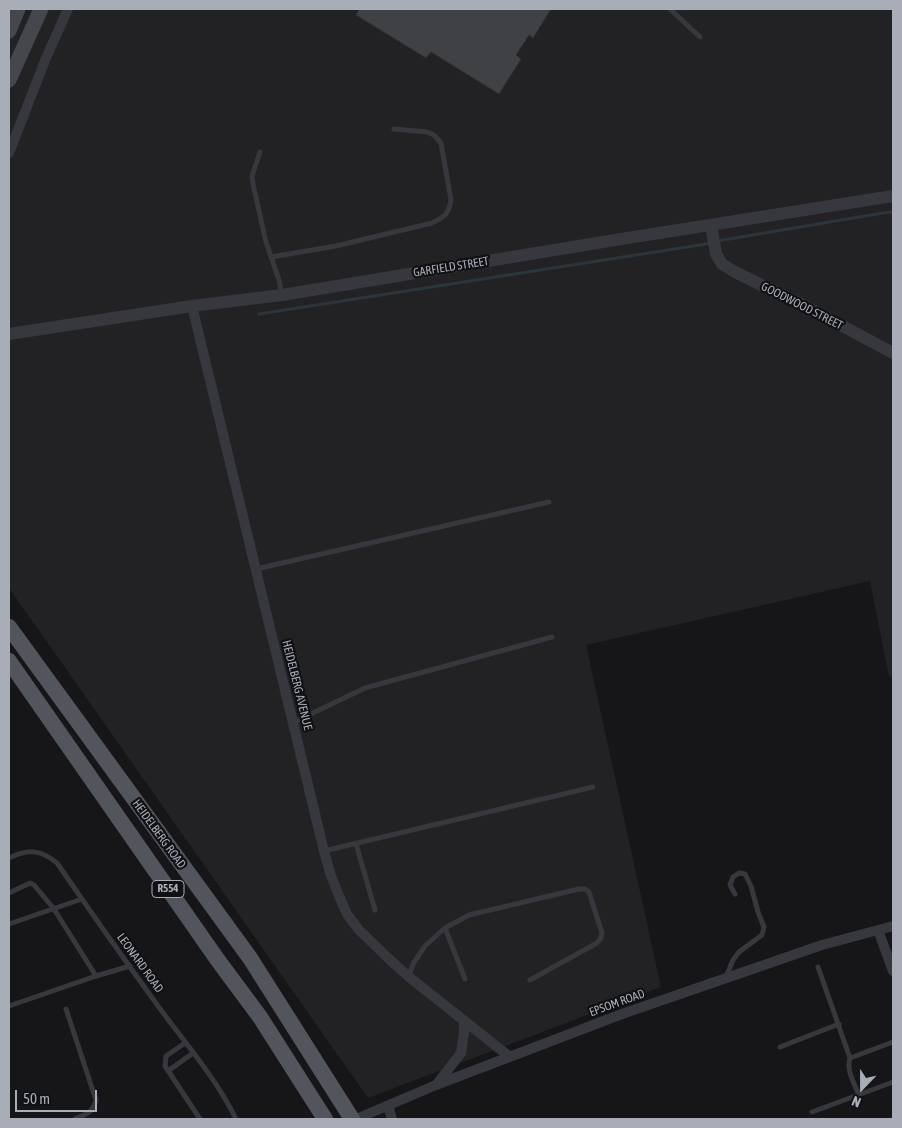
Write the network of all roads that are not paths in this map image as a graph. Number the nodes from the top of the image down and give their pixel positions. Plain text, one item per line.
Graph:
1 (18, 9) edge
2 (40, 9) edge
3 (68, 9) edge
4 (670, 9) edge
5 (9, 31) edge
6 (700, 37) dead end
7 (9, 80) edge
8 (394, 129) dead end
9 (260, 152) dead end
10 (9, 153) edge
11 (893, 196) edge
12 (711, 225) junction
13 (271, 257) junction
14 (282, 295) junction
15 (192, 306) junction
16 (9, 334) edge
17 (893, 353) edge
18 (549, 502) dead end
19 (256, 568) junction
20 (9, 628) edge
21 (552, 637) dead end
22 (9, 661) edge
23 (294, 722) junction
24 (593, 787) dead end
25 (356, 844) junction
26 (324, 851) junction
27 (9, 858) edge
28 (9, 893) edge
29 (735, 894) dead end
30 (82, 899) junction
31 (54, 909) junction
32 (375, 910) dead end
33 (9, 924) edge
34 (893, 926) edge
35 (445, 928) junction
36 (878, 930) junction
37 (130, 966) junction
38 (818, 967) dead end
39 (893, 971) edge
40 (96, 976) junction
41 (409, 977) junction
42 (464, 978) dead end
43 (726, 978) junction
44 (530, 980) dead end
45 (9, 1006) edge
46 (66, 1009) dead end
47 (464, 1020) junction
48 (839, 1024) junction
49 (893, 1042) edge
50 (185, 1043) junction
51 (780, 1047) dead end
52 (193, 1053) junction
53 (510, 1057) junction
54 (850, 1058) junction
55 (168, 1071) junction
56 (893, 1082) edge
57 (436, 1085) junction
58 (859, 1095) junction
59 (388, 1106) junction
60 (812, 1112) dead end
61 (75, 1119) edge
62 (200, 1119) edge
63 (236, 1119) edge
64 (325, 1119) edge
65 (352, 1119) edge
66 (356, 1119) edge
67 (392, 1119) edge

1 - 5 main road
2 - 7 main road
3 - 10 street
4 - 6 lane
8 - 13 lane
9 - 13 lane
11 - 12 street, GARFIELD STREET
12 - 14 street, GARFIELD STREET
12 - 17 street, GOODWOOD STREET
13 - 14 lane
14 - 15 street, GARFIELD STREET
15 - 16 street, GARFIELD STREET
15 - 19 street, HEIDELBERG AVENUE
18 - 19 lane
19 - 23 street, HEIDELBERG AVENUE
20 - 65 main road, HEIDELBERG ROAD / R554
21 - 23 lane
22 - 64 main road, HEIDELBERG ROAD / R554
23 - 26 street, HEIDELBERG AVENUE
24 - 25 lane
25 - 26 lane
25 - 32 lane
26 - 41 street, HEIDELBERG AVENUE
27 - 30 lane, LEONARD ROAD
28 - 31 lane
29 - 43 lane
30 - 31 lane
30 - 37 lane, LEONARD ROAD
31 - 33 lane
31 - 40 lane
34 - 36 street, EPSOM ROAD
35 - 41 lane
35 - 42 lane
35 - 44 lane
36 - 39 street
36 - 43 street, EPSOM ROAD
37 - 40 lane
37 - 50 lane, LEONARD ROAD
38 - 48 lane
40 - 45 lane
41 - 47 street, HEIDELBERG AVENUE
43 - 53 street, EPSOM ROAD
46 - 61 lane
47 - 53 street, HEIDELBERG AVENUE
47 - 57 street
48 - 51 lane
48 - 54 lane
49 - 54 lane
50 - 52 lane, LEONARD ROAD
50 - 55 lane
52 - 55 lane
52 - 63 lane, LEONARD ROAD
53 - 57 street, EPSOM ROAD
54 - 58 lane
55 - 62 lane
56 - 58 lane
57 - 59 street, EPSOM ROAD
58 - 60 lane
59 - 66 street, EPSOM ROAD
59 - 67 street

